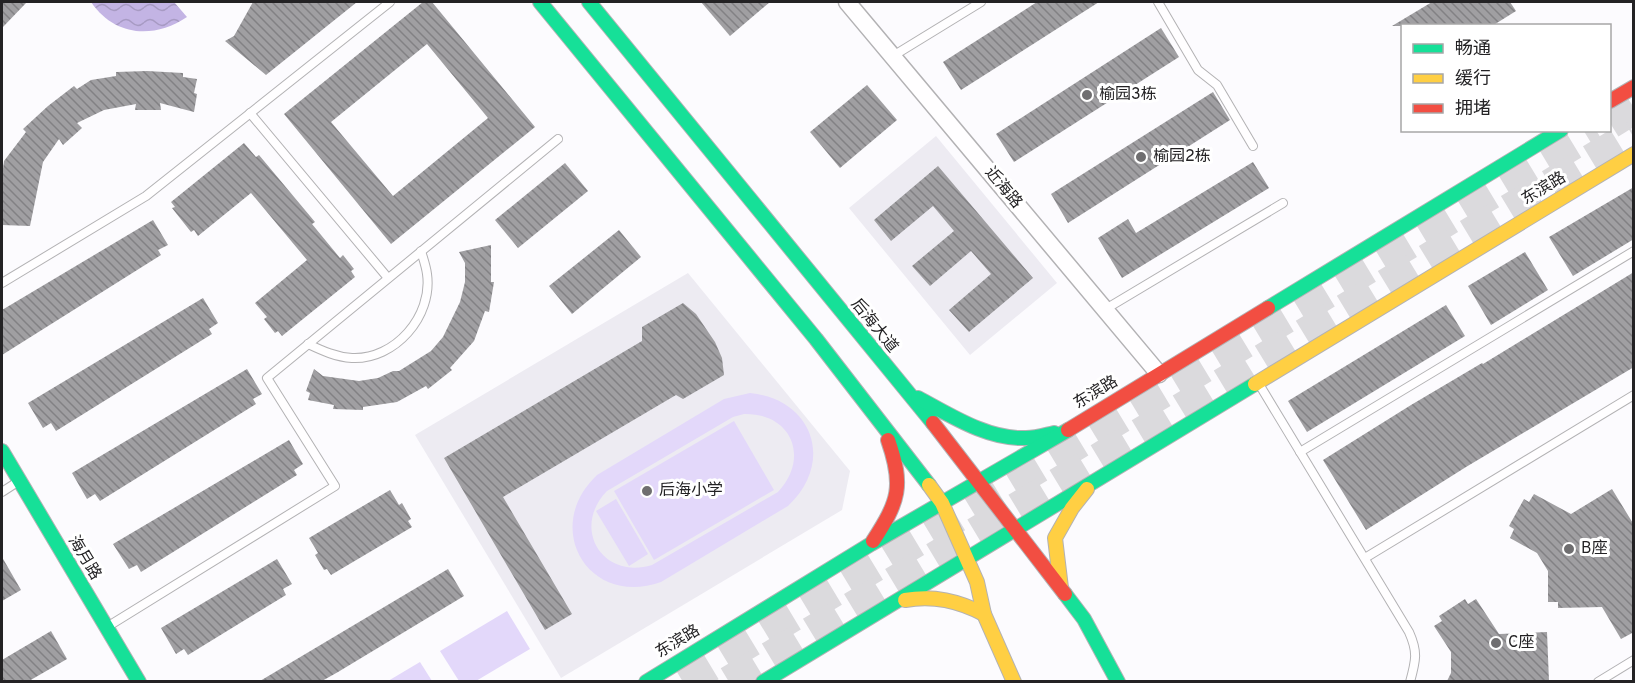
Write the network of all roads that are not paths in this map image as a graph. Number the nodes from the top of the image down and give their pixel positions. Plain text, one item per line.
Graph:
1 (390, 2) edge
2 (540, 2) edge
3 (589, 2) edge
4 (847, 2) edge
5 (981, 2) edge
6 (1158, 2) edge
7 (893, 56) junction
8 (1634, 87) edge
9 (1611, 100) edge
10 (250, 113) junction
11 (1558, 132) edge
12 (558, 139) dead end
13 (1253, 146) dead end
14 (1634, 154) edge
15 (1283, 203) dead end
16 (421, 251) junction
17 (1634, 251) edge
18 (388, 278) junction
19 (2, 283) edge
20 (1104, 310) junction
21 (308, 344) junction
22 (1159, 374) junction
23 (1257, 381) junction
24 (908, 393) junction
25 (1634, 395) edge
26 (883, 425) junction
27 (1064, 432) junction
28 (2, 451) edge
29 (1300, 452) junction
30 (19, 481) junction
31 (1093, 481) junction
32 (978, 482) junction
33 (2, 492) edge
34 (942, 503) junction
35 (1015, 529) junction
36 (872, 544) junction
37 (1365, 558) junction
38 (966, 559) junction
39 (1061, 589) junction
40 (893, 603) junction
41 (984, 614) junction
42 (107, 627) junction
43 (1634, 660) edge
44 (139, 681) edge
45 (646, 681) edge
46 (764, 681) edge
47 (1014, 681) edge
48 (1118, 681) edge
49 (1410, 681) edge
50 (1598, 681) edge

1 - 10 lane
2 - 26 main road
3 - 24 main road, 后海大道
4 - 7 street, 近海路
5 - 7 lane
6 - 13 lane
7 - 20 street, 近海路
8 - 9 main road
10 - 18 lane
10 - 19 lane
11 - 22 main road, 东滨路
12 - 16 lane
14 - 23 main road, 东滨路
15 - 20 lane
16 - 18 lane
16 - 21 lane
17 - 29 lane
18 - 21 lane
20 - 22 street, 近海路
21 - 42 lane
22 - 27 main road, 东滨路
23 - 29 lane
23 - 31 main road, 东滨路
24 - 27 main road
24 - 32 main road, 后海大道
25 - 37 lane
26 - 34 main road
26 - 36 main road
27 - 32 main road, 东滨路
28 - 30 main road, 海月路
29 - 37 lane
30 - 33 lane
30 - 42 main road, 海月路
31 - 35 main road, 东滨路
31 - 39 main road
32 - 34 main road, 东滨路
32 - 35 main road, 后海大道
34 - 36 main road, 东滨路
34 - 38 main road
35 - 38 main road, 东滨路
35 - 39 main road, 后海大道
36 - 45 main road, 东滨路
37 - 49 lane
38 - 40 main road, 东滨路
38 - 41 main road
39 - 48 main road, 后海大道
40 - 41 main road
40 - 46 main road, 东滨路
41 - 47 main road
42 - 44 main road, 海月路
43 - 50 lane

